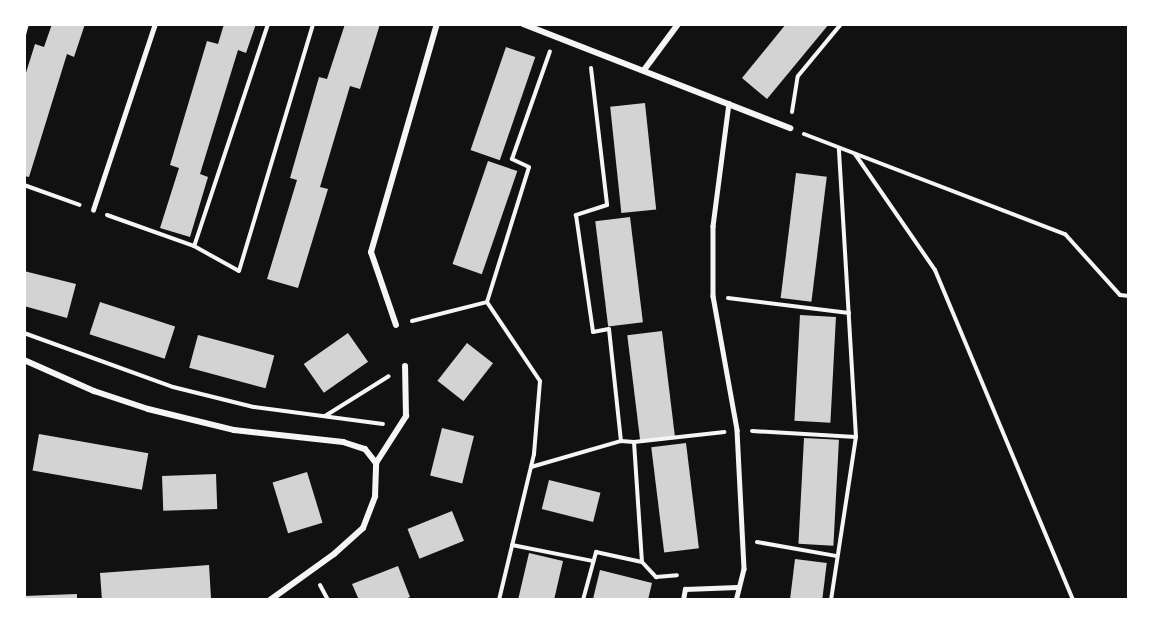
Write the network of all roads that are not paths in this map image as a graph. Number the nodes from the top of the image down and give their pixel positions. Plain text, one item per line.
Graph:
1 (155, 24) edge
2 (437, 24) edge
3 (524, 24) edge
4 (678, 24) edge
5 (644, 70) junction
6 (729, 103) junction
7 (790, 128) road end
8 (93, 210) dead end
9 (396, 325) road end
10 (24, 360) edge
11 (405, 366) road end
12 (376, 463) junction
13 (737, 586) junction
14 (270, 600) edge
15 (683, 600) edge
16 (736, 600) edge

1 - 8 lane
2 - 9 street
3 - 5 street
4 - 5 street
5 - 6 street
6 - 7 street
6 - 13 lane
10 - 12 street
11 - 12 street
12 - 14 street
13 - 15 lane
13 - 16 lane

